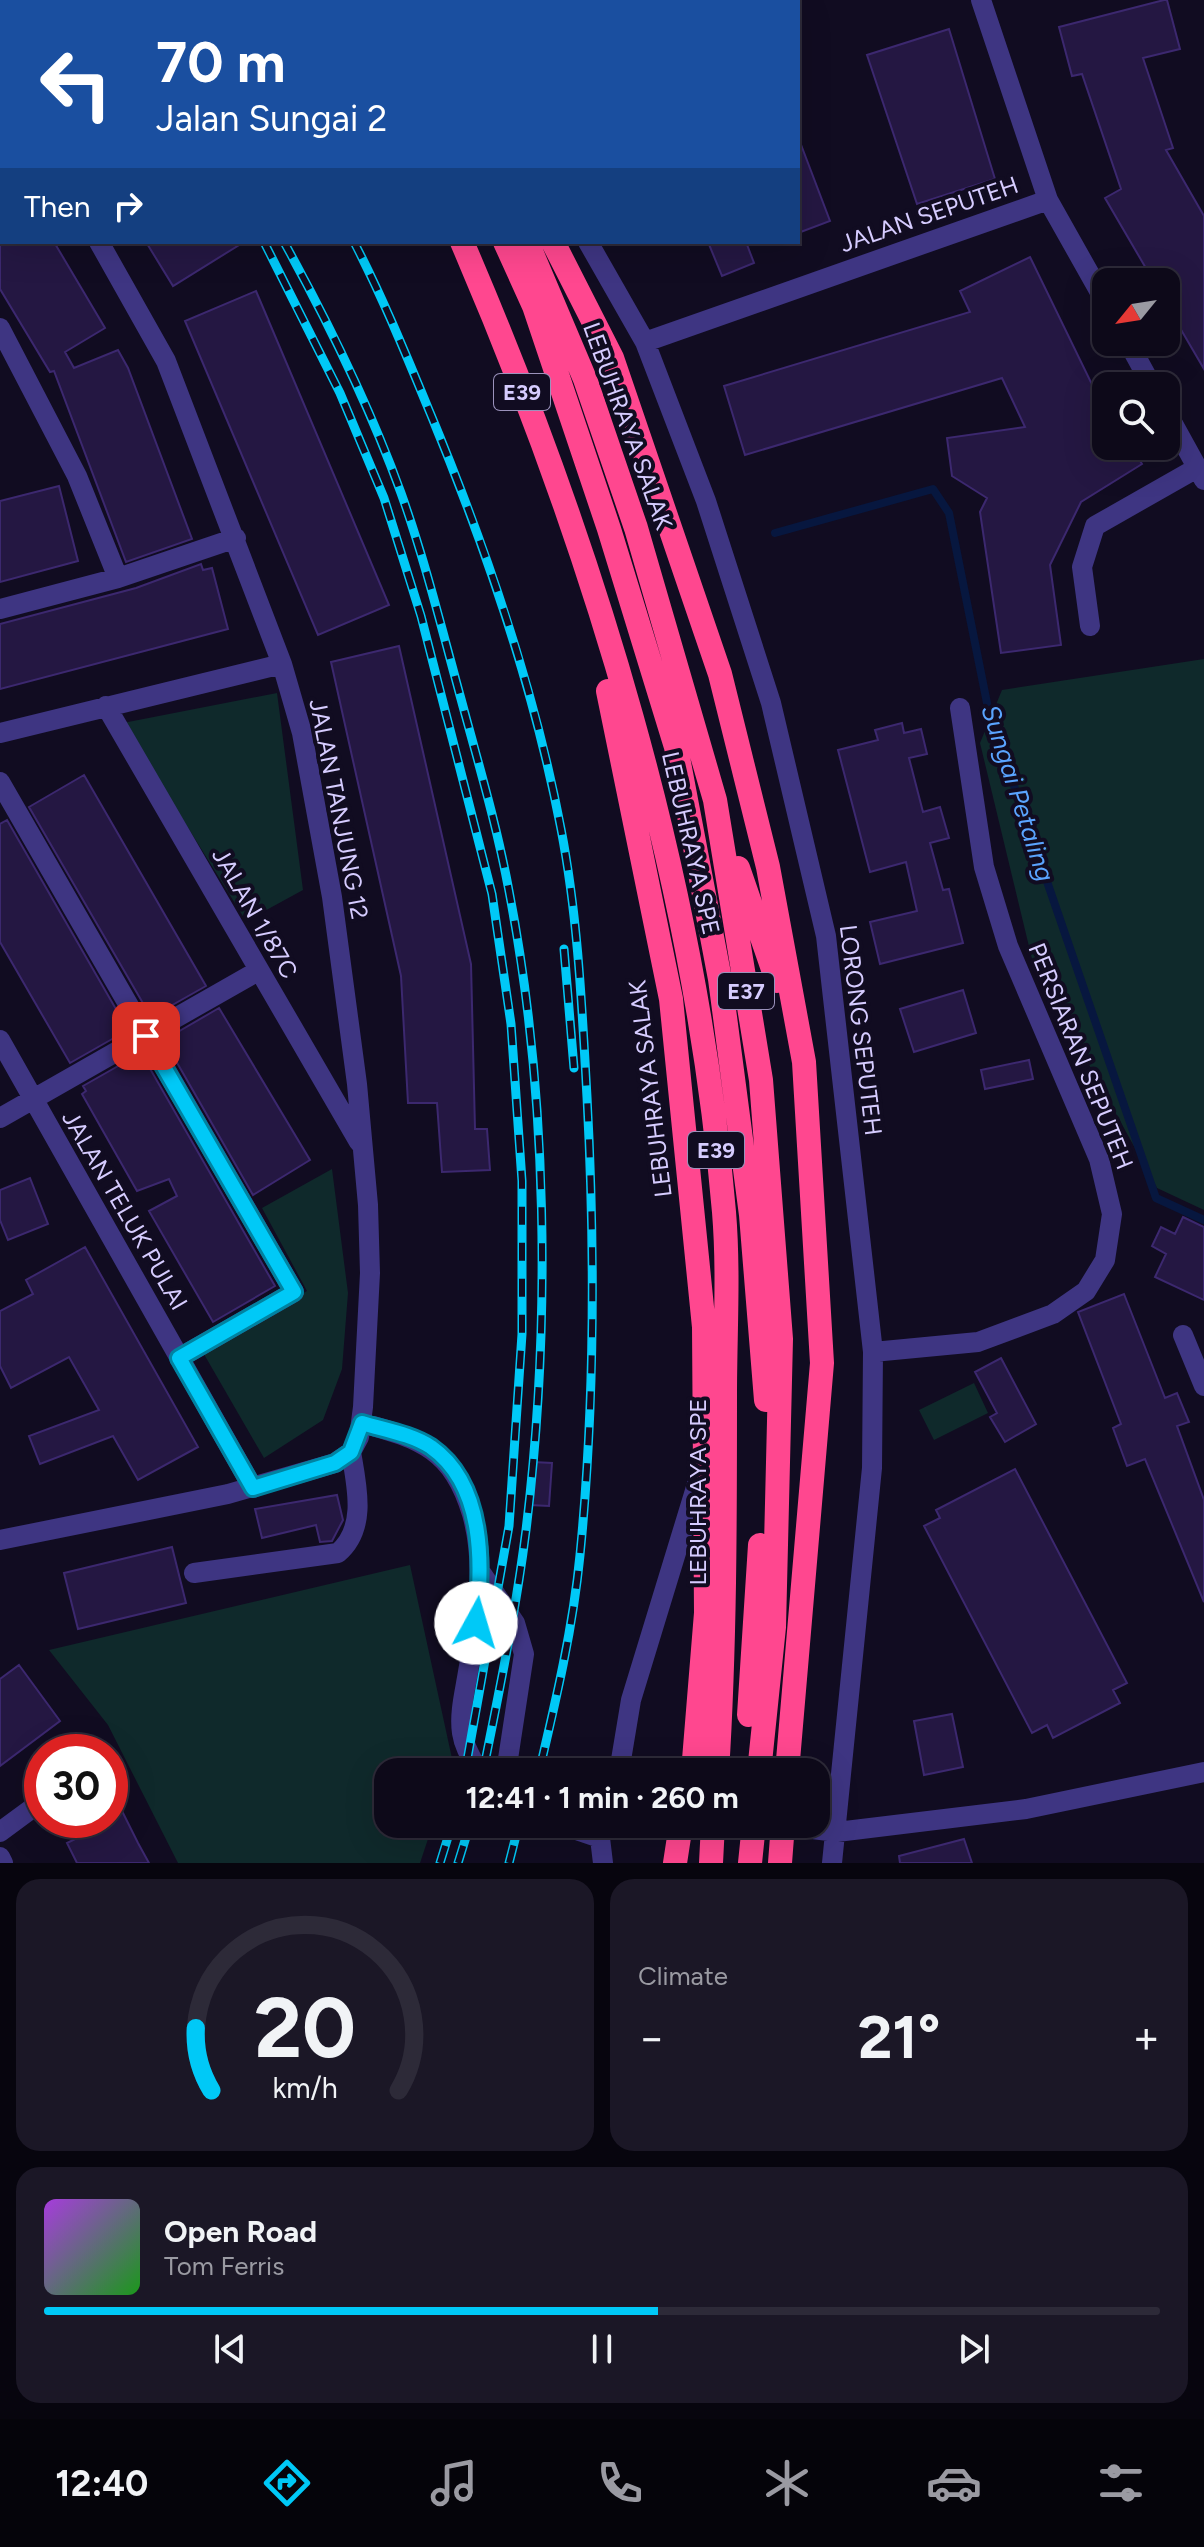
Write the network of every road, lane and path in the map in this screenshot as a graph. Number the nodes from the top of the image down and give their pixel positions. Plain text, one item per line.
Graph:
1 (981, 0) edge
2 (1048, 200) junction
3 (100, 244) edge
4 (445, 244) edge
5 (463, 244) edge
6 (506, 244) edge
7 (528, 244) edge
8 (554, 244) edge
9 (589, 244) edge
10 (1092, 278) edge
11 (0, 328) edge
12 (645, 342) junction
13 (1180, 436) edge
14 (1201, 474) edge
15 (236, 538) junction
16 (118, 578) junction
17 (0, 609) edge
18 (1090, 626) dead end
19 (282, 664) junction
20 (106, 706) junction
21 (960, 708) dead end
22 (0, 733) edge
23 (0, 782) edge
24 (715, 800) junction
25 (258, 971) junction
26 (146, 1036) junction
27 (0, 1040) edge
28 (804, 1062) junction
29 (34, 1100) junction
30 (0, 1118) edge
31 (361, 1146) junction
32 (1183, 1335) dead end
33 (873, 1352) junction
34 (179, 1358) junction
35 (1204, 1386) edge
36 (362, 1423) junction
37 (351, 1452) junction
38 (705, 1459) junction
39 (253, 1488) junction
40 (0, 1540) edge
41 (194, 1573) dead end
42 (482, 1574) junction
43 (471, 1758) edge
44 (508, 1758) edge
45 (621, 1758) edge
46 (693, 1758) edge
47 (718, 1758) edge
48 (745, 1758) edge
49 (760, 1758) edge
50 (788, 1758) edge
51 (1204, 1772) edge
52 (24, 1814) edge
53 (830, 1831) edge
54 (0, 1832) edge
55 (837, 1832) junction
56 (602, 1838) edge
57 (679, 1838) edge
58 (688, 1838) edge
59 (712, 1838) edge
60 (782, 1838) edge
61 (750, 1844) edge
62 (0, 1857) edge
63 (3, 1863) edge
64 (603, 1863) edge
65 (675, 1863) edge
66 (687, 1863) edge
67 (711, 1863) edge
68 (737, 1863) edge
69 (780, 1863) edge
70 (832, 1863) edge

1 - 2 street
2 - 10 street
2 - 12 street, JALAN SEPUTEH
3 - 15 street, JALAN TANJUNG 12
4 - 38 highway, LEBUHRAYA SALAK
5 - 47 highway, LEBUHRAYA SPE / E39
6 - 48 highway, LEBUHRAYA SPE / E39
7 - 24 highway, LEBUHRAYA SALAK / E37
8 - 28 highway
9 - 12 street, LORONG SEPUTEH
11 - 16 street
12 - 33 street, LORONG SEPUTEH
13 - 14 street
14 - 18 street
15 - 16 street
15 - 19 street, JALAN TANJUNG 12
16 - 17 street
19 - 20 street
19 - 31 street, JALAN TANJUNG 12
20 - 22 street
20 - 25 street, JALAN 1/87C
21 - 33 street, PERSIARAN SEPUTEH
23 - 26 street
24 - 28 highway
24 - 49 highway, LEBUHRAYA SALAK / E37
25 - 26 street
25 - 31 street, JALAN 1/87C
26 - 29 street
26 - 34 street
27 - 29 street, JALAN TELUK PULAI
28 - 50 highway
29 - 30 street
29 - 34 street, JALAN TELUK PULAI
31 - 36 street, JALAN TANJUNG 12
32 - 35 street
33 - 55 street, LORONG SEPUTEH
34 - 39 street, JALAN TELUK PULAI
36 - 37 street, JALAN TANJUNG 12
36 - 42 street
37 - 39 street
37 - 41 street
38 - 45 street
38 - 46 highway, LEBUHRAYA SALAK
39 - 40 street
42 - 43 street
42 - 44 street
51 - 55 street
52 - 54 street
53 - 55 street
55 - 70 street, LORONG SEPUTEH
56 - 64 street
57 - 65 highway
58 - 66 highway
59 - 67 highway
60 - 69 highway
61 - 68 highway
62 - 63 street

